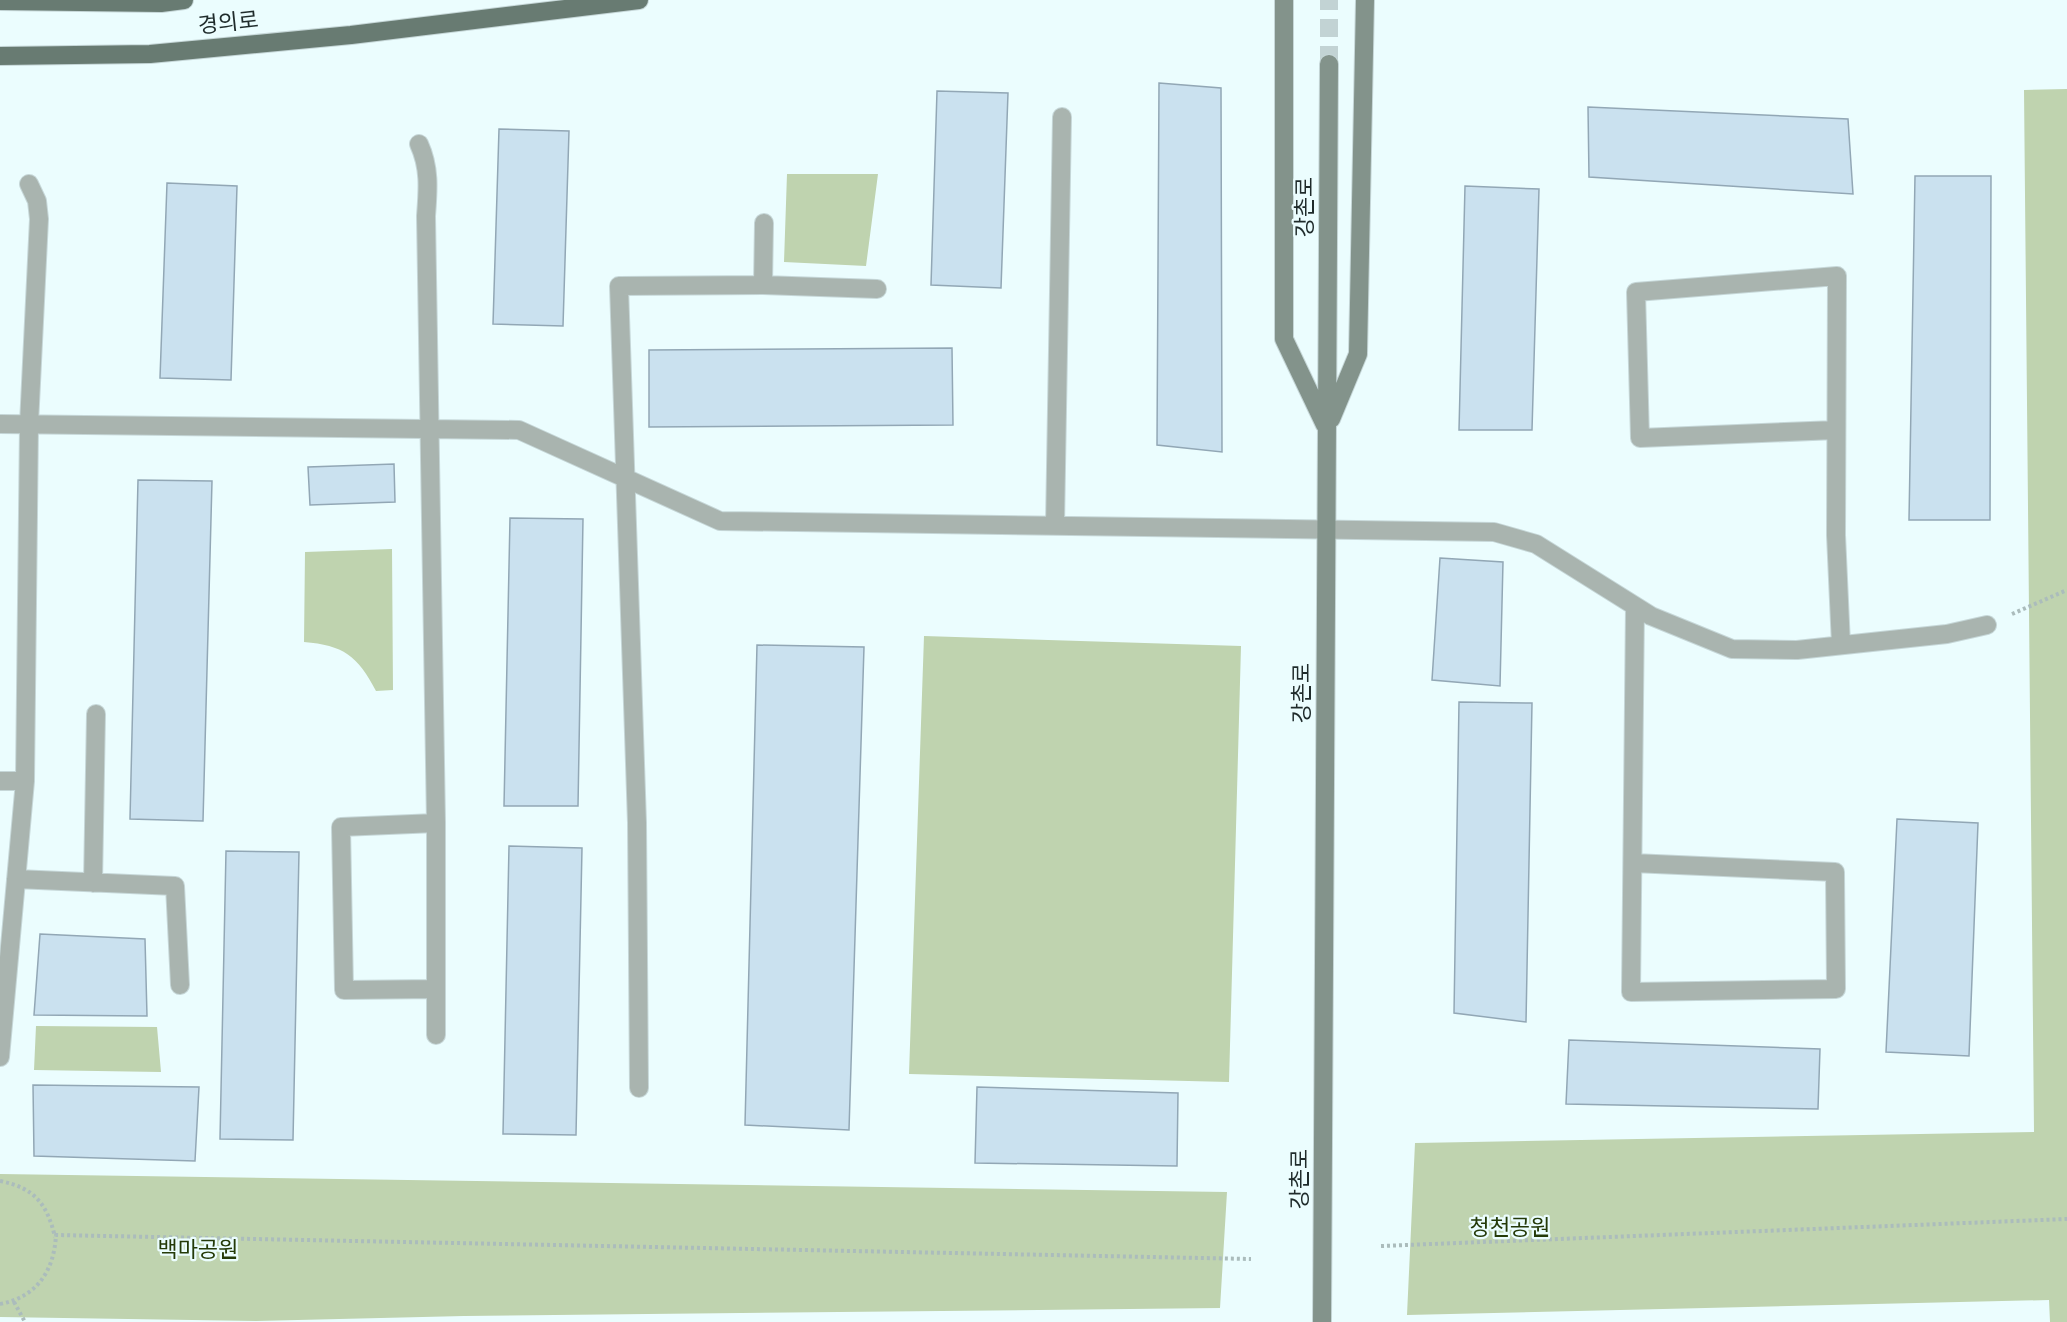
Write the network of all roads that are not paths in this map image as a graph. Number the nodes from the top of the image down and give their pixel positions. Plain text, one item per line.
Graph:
1 (184, 0) edge
2 (639, 0) edge
3 (1284, 0) edge
4 (1365, 0) edge
5 (0, 1) edge
6 (168, 1) edge
7 (0, 56) edge
8 (1329, 64) tunnel mouth
9 (1062, 117) dead end
10 (419, 144) dead end
11 (29, 184) dead end
12 (764, 223) dead end
13 (763, 285) junction
14 (877, 289) dead end
15 (0, 424) edge
16 (29, 424) junction
17 (1327, 429) junction
18 (430, 430) junction
19 (1836, 430) junction
20 (624, 478) junction
21 (1055, 526) junction
22 (1326, 531) junction
23 (1635, 606) junction
24 (1987, 625) road end
25 (1841, 645) junction
26 (96, 714) dead end
27 (0, 781) edge
28 (25, 781) junction
29 (436, 824) junction
30 (1633, 863) junction
31 (16, 879) junction
32 (93, 883) junction
33 (180, 985) dead end
34 (436, 989) junction
35 (436, 1035) dead end
36 (0, 1057) edge
37 (639, 1088) dead end
38 (1322, 1322) edge

1 - 6 main road, 경의로
2 - 7 main road, 경의로
3 - 17 main road
4 - 17 main road
5 - 6 main road, 경의로
8 - 17 main road, 강촌로
9 - 21 lane
10 - 18 lane
11 - 16 lane
12 - 13 lane
13 - 14 lane
13 - 20 lane
15 - 16 lane
16 - 18 lane
16 - 28 lane
17 - 22 main road, 강촌로
18 - 20 lane
18 - 29 lane
19 - 19 lane
19 - 25 lane
20 - 21 lane
20 - 37 lane
21 - 22 lane
22 - 23 lane
22 - 38 main road, 강촌로
23 - 25 lane
23 - 30 lane
24 - 25 lane
26 - 32 lane
27 - 28 lane
28 - 31 lane
29 - 34 lane
29 - 34 lane
30 - 30 lane
31 - 32 lane
31 - 36 lane
32 - 33 lane
34 - 35 lane

